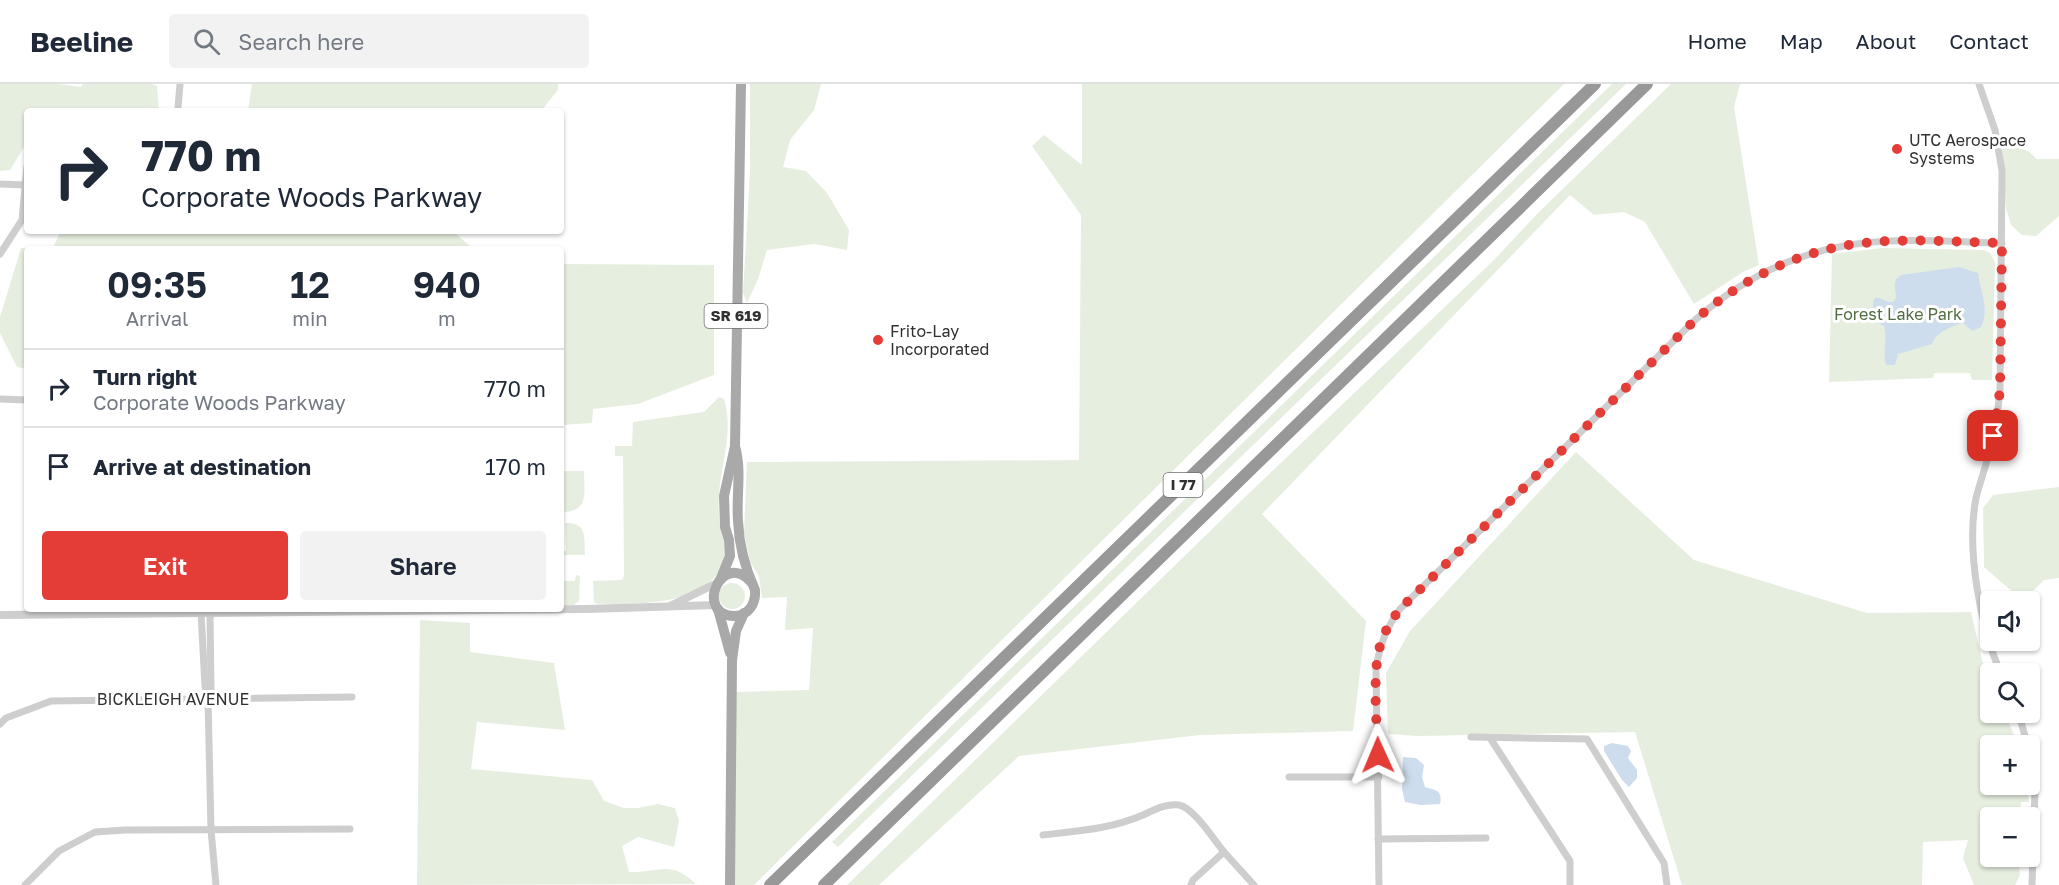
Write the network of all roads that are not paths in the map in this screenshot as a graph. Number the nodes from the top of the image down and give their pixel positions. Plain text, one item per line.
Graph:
1 (180, 84) edge
2 (741, 84) edge
3 (1595, 84) edge
4 (1647, 84) edge
5 (1979, 84) edge
6 (178, 108) dead end
7 (0, 184) edge
8 (24, 185) edge
9 (24, 197) edge
10 (2002, 243) junction
11 (0, 254) edge
12 (0, 399) edge
13 (24, 400) edge
14 (735, 446) junction
15 (719, 580) junction
16 (752, 583) junction
17 (670, 606) junction
18 (717, 607) junction
19 (564, 609) edge
20 (77, 612) edge
21 (301, 612) edge
22 (206, 613) junction
23 (744, 614) junction
24 (0, 615) edge
25 (732, 660) junction
26 (1997, 663) edge
27 (352, 697) dead end
28 (208, 699) junction
29 (0, 724) edge
30 (1471, 737) dead end
31 (1490, 738) junction
32 (1289, 777) dead end
33 (1378, 777) junction
34 (2035, 795) edge
35 (350, 829) dead end
36 (211, 830) junction
37 (1043, 835) dead end
38 (1486, 838) dead end
39 (1378, 839) junction
40 (1224, 852) junction
41 (730, 881) edge
42 (25, 885) edge
43 (216, 885) edge
44 (770, 885) edge
45 (824, 885) edge
46 (1191, 885) edge
47 (1254, 885) edge
48 (1378, 885) edge
49 (1570, 885) edge
50 (1667, 885) edge
51 (2032, 885) edge

1 - 6 street
2 - 14 main road, SR 619
3 - 44 highway, I 77
4 - 45 highway, I 77
5 - 10 street
7 - 8 street
9 - 11 street
10 - 26 street
10 - 33 street
12 - 13 street
14 - 15 main road
14 - 16 main road
15 - 16 main road
15 - 17 street
15 - 18 main road
16 - 23 main road
17 - 18 street
17 - 19 street
18 - 23 main road
18 - 25 main road
20 - 22 street
20 - 24 street
21 - 22 street
22 - 28 street
23 - 25 main road
25 - 41 main road
27 - 28 street, BICKLEIGH AVENUE
28 - 29 street, BICKLEIGH AVENUE
28 - 36 street
30 - 31 street
31 - 49 street
31 - 50 street
32 - 33 street
33 - 39 street
34 - 51 street
35 - 36 street
36 - 42 street
36 - 43 street
37 - 40 street
38 - 39 street
39 - 48 street
40 - 46 street
40 - 47 street

